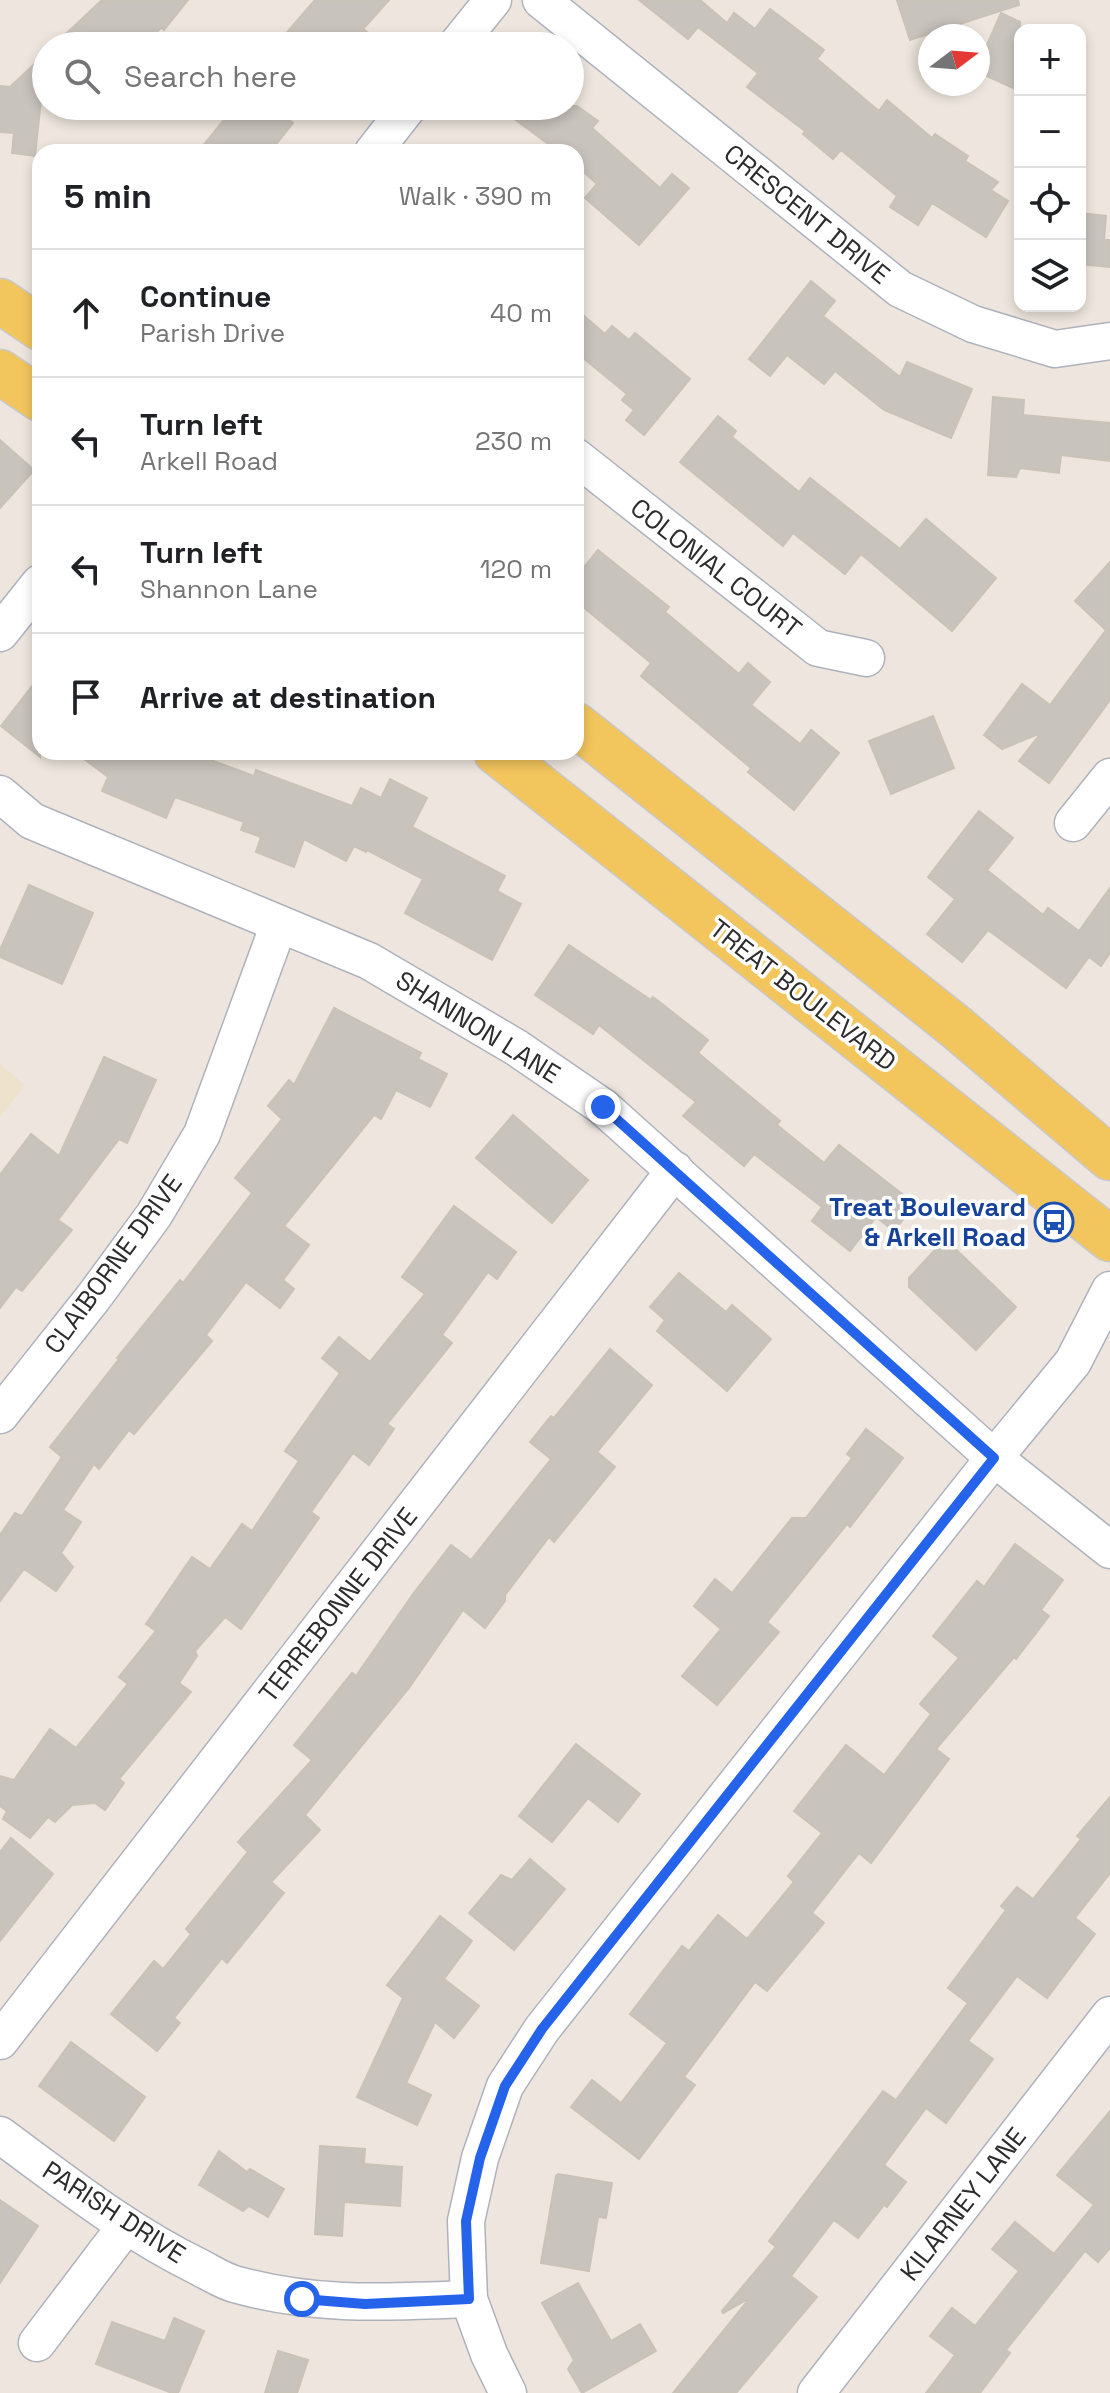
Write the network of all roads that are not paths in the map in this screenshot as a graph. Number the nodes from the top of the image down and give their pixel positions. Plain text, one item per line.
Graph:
1 (493, 0) edge
2 (541, 0) edge
3 (467, 32) edge
4 (581, 32) edge
5 (584, 35) edge
6 (398, 120) edge
7 (379, 144) edge
8 (0, 301) edge
9 (32, 323) edge
10 (1110, 341) edge
11 (0, 372) edge
12 (32, 394) edge
13 (584, 463) edge
14 (32, 593) edge
15 (0, 633) edge
16 (866, 658) dead end
17 (584, 731) edge
18 (506, 760) edge
19 (1110, 777) edge
20 (0, 794) edge
21 (1073, 823) dead end
22 (279, 924) junction
23 (1110, 1158) edge
24 (675, 1170) junction
25 (1110, 1239) edge
26 (1110, 1290) edge
27 (1110, 1337) edge
28 (1073, 1362) junction
29 (0, 1415) edge
30 (994, 1458) junction
31 (1110, 1550) edge
32 (1110, 2015) edge
33 (0, 2041) edge
34 (0, 2135) edge
35 (125, 2227) junction
36 (469, 2299) junction
37 (37, 2343) dead end
38 (508, 2393) edge
39 (816, 2393) edge

1 - 3 street
2 - 4 street, CRESCENT DRIVE
5 - 10 street, CRESCENT DRIVE
6 - 7 street
8 - 9 main road
11 - 12 main road
13 - 16 street, COLONIAL COURT
14 - 15 street
17 - 23 main road
18 - 25 main road, TREAT BOULEVARD
19 - 21 street
20 - 22 street, SHANNON LANE
22 - 24 street, SHANNON LANE
22 - 29 street, CLAIBORNE DRIVE
24 - 30 street, SHANNON LANE
24 - 33 street, TERREBONNE DRIVE
26 - 28 street
27 - 28 street
28 - 30 street
30 - 31 street, SHANNON LANE
30 - 36 street
32 - 39 street, KILARNEY LANE
34 - 35 street, PARISH DRIVE
35 - 36 street, PARISH DRIVE
35 - 37 street
36 - 38 street

